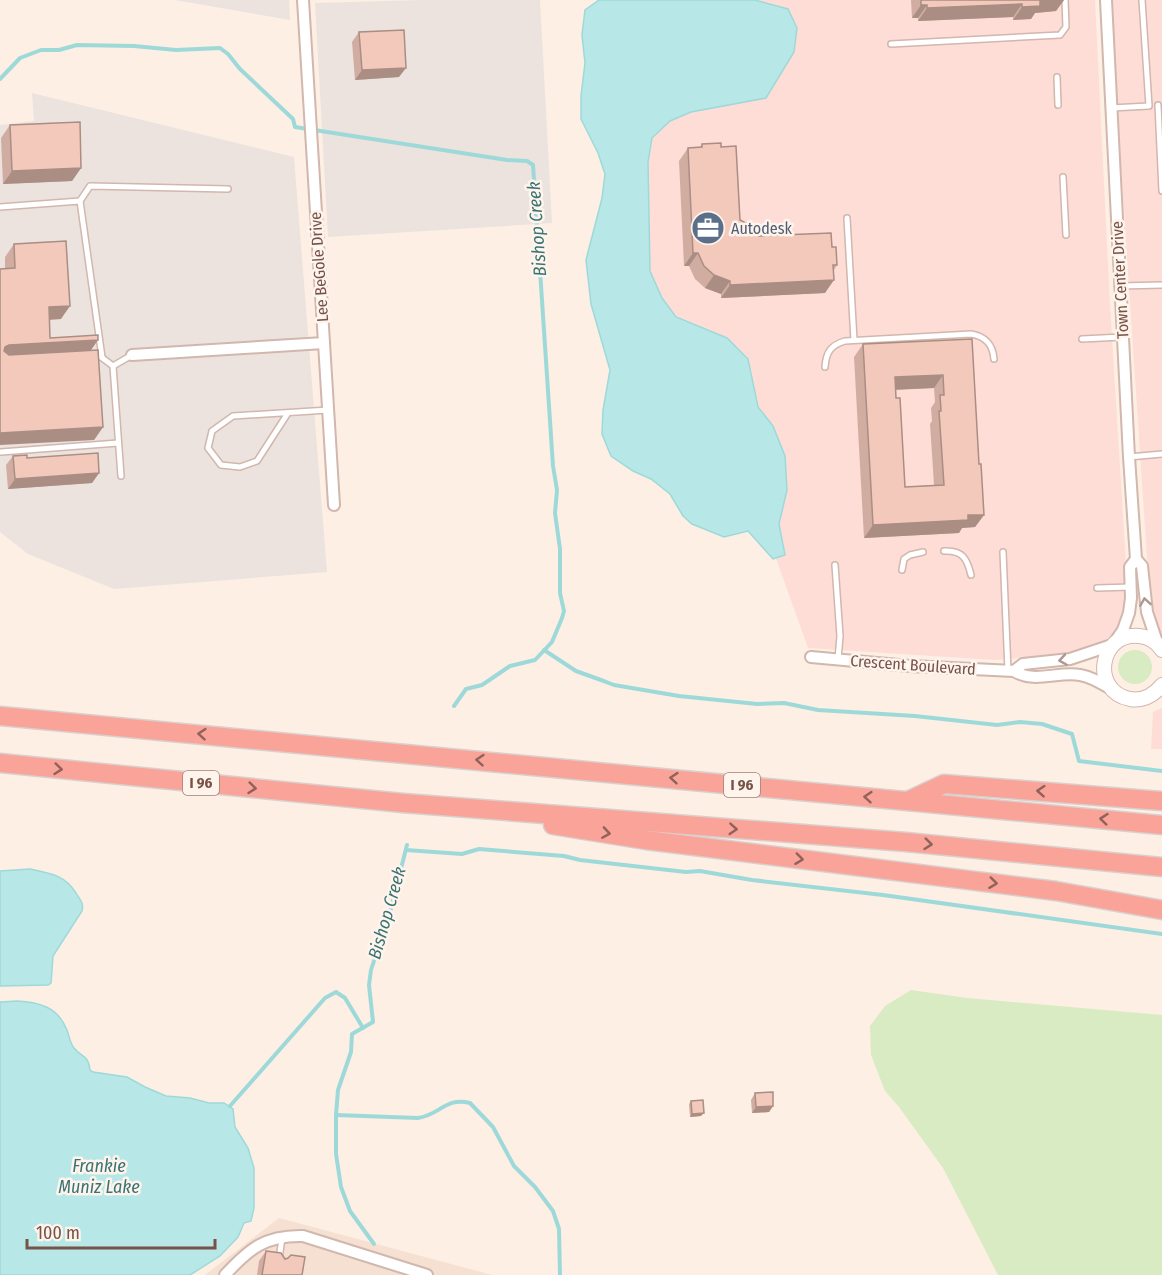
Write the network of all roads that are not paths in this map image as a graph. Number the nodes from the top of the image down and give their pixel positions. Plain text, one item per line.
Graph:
1 (303, 0) edge
2 (1065, 0) edge
3 (1106, 0) edge
4 (1142, 0) edge
5 (891, 44) dead end
6 (1057, 77) dead end
7 (1058, 105) dead end
8 (1160, 105) edge
9 (1149, 106) junction
10 (1112, 108) junction
11 (1063, 177) dead end
12 (228, 189) dead end
13 (1162, 191) edge
14 (80, 201) junction
15 (0, 207) edge
16 (847, 218) dead end
17 (1066, 235) dead end
18 (1162, 285) edge
19 (1120, 286) junction
20 (1122, 337) junction
21 (1082, 339) dead end
22 (854, 340) junction
23 (324, 343) junction
24 (132, 355) joint
25 (91, 357) edge
26 (102, 357) junction
27 (994, 359) dead end
28 (113, 366) junction
29 (825, 367) dead end
30 (328, 410) junction
31 (288, 413) junction
32 (118, 443) junction
33 (2, 452) edge
34 (1162, 454) edge
35 (1129, 457) junction
36 (121, 476) dead end
37 (334, 505) dead end
38 (944, 551) dead end
39 (923, 552) dead end
40 (1003, 552) dead end
41 (1136, 559) junction
42 (835, 565) dead end
43 (902, 570) dead end
44 (971, 575) dead end
45 (1131, 586) junction
46 (1096, 588) dead end
47 (1113, 644) junction
48 (1160, 647) edge
49 (811, 657) dead end
50 (838, 660) junction
51 (1011, 671) junction
52 (1161, 688) edge
53 (1112, 689) junction
54 (0, 716) edge
55 (0, 763) edge
56 (909, 801) junction
57 (1162, 801) edge
58 (403, 803) junction
59 (1162, 825) edge
60 (1162, 867) edge
61 (1162, 910) edge
62 (282, 1237) junction
63 (279, 1264) edge
64 (225, 1275) edge
65 (428, 1275) edge

1 - 23 street, Lee BeGole Drive
2 - 5 lane
3 - 10 street, Town Center Drive
4 - 9 lane
6 - 7 lane
8 - 9 lane
8 - 13 lane
9 - 10 lane
10 - 19 street, Town Center Drive
11 - 17 lane
12 - 14 lane
14 - 15 lane
14 - 26 lane
16 - 22 lane
18 - 19 lane
19 - 20 street, Town Center Drive
20 - 21 lane
20 - 35 street, Town Center Drive
22 - 27 lane
22 - 29 lane
23 - 24 street, Lee BeGole Drive
23 - 30 street
24 - 28 lane
25 - 26 lane
26 - 28 lane
28 - 32 lane
30 - 31 lane
30 - 37 street
31 - 31 lane
32 - 33 lane
32 - 36 lane
34 - 35 lane
35 - 41 street, Town Center Drive
38 - 44 lane
39 - 43 lane
40 - 51 lane
41 - 45 street, Town Center Drive
48 -> 41 street, Town Center Drive
42 - 50 lane
45 - 46 lane
45 - 47 street, Town Center Drive
47 - 48 street
47 -> 51 street, Crescent Boulevard
47 - 53 street
49 - 50 street, Crescent Boulevard
50 - 51 street, Crescent Boulevard
51 - 53 street, Crescent Boulevard
52 - 53 street
56 -> 54 highway, I 96
55 -> 58 highway, I 96
57 -> 56 highway
59 -> 56 highway, I 96
58 -> 60 highway, I 96
58 -> 61 highway
62 - 63 lane
62 - 64 street
62 - 65 street

